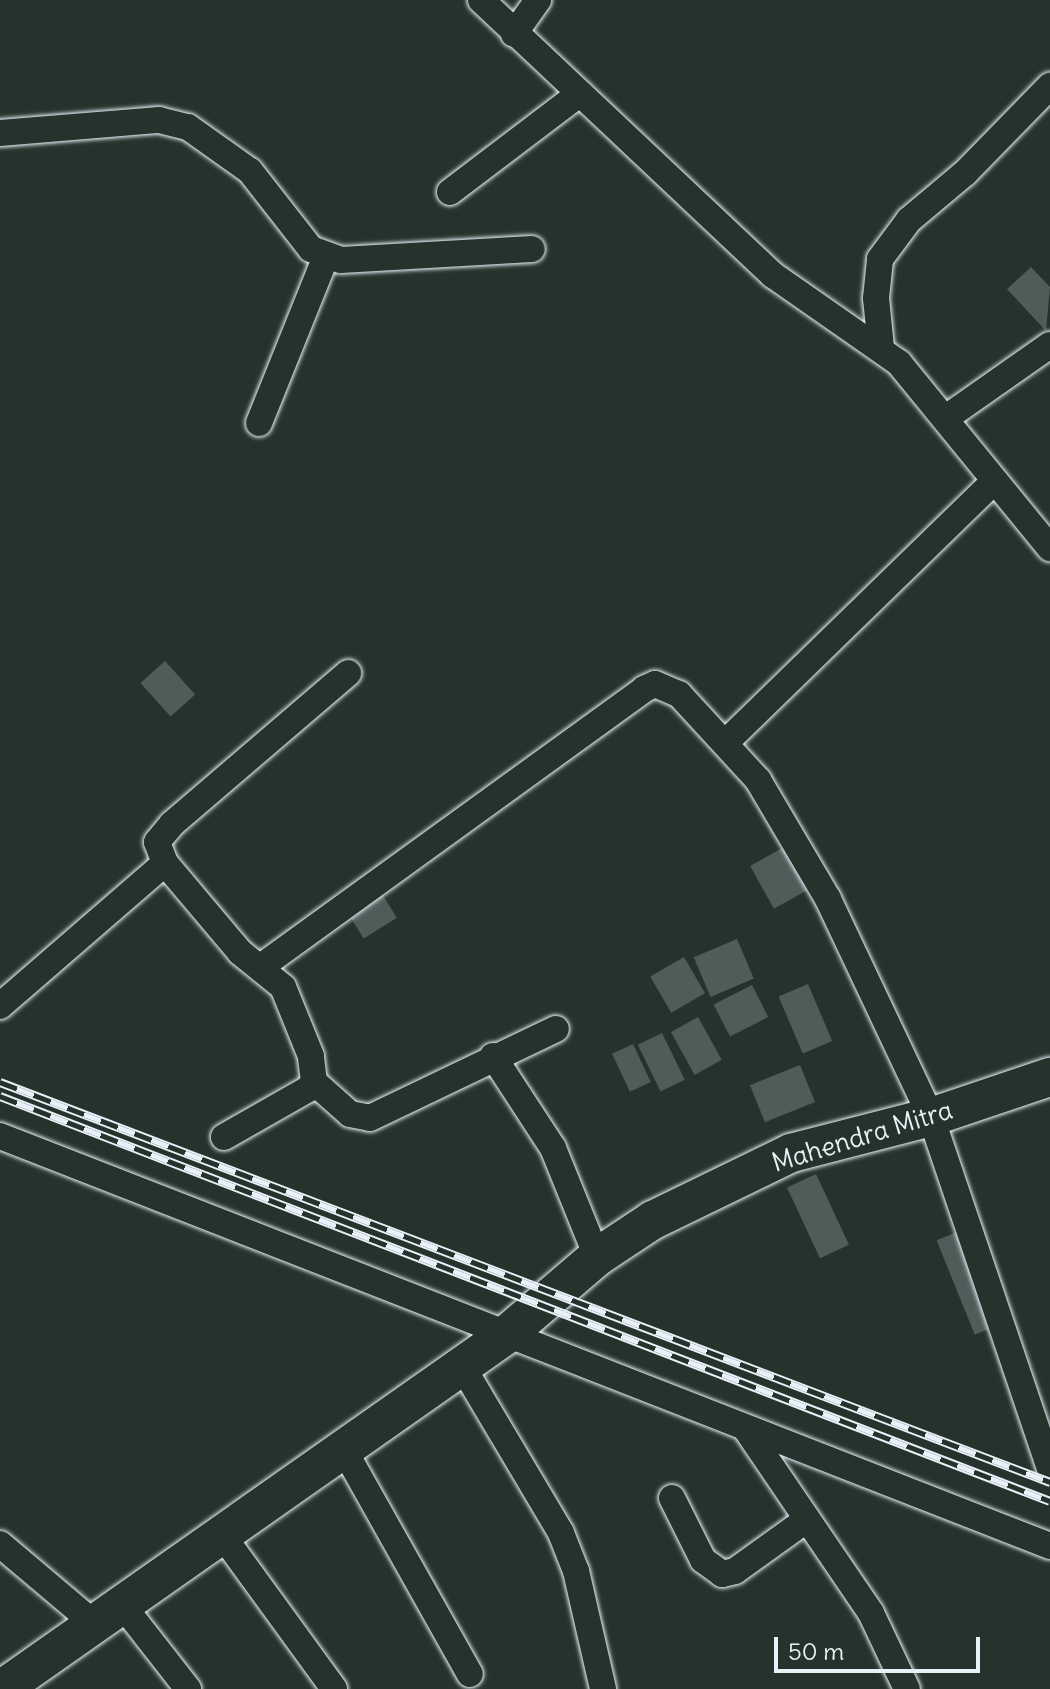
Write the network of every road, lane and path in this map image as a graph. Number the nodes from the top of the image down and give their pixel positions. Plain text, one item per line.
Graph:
1 (481, 0) edge
2 (538, 0) edge
3 (514, 34) junction
4 (1050, 86) edge
5 (578, 95) junction
6 (0, 133) edge
7 (450, 192) dead end
8 (532, 249) dead end
9 (326, 256) junction
10 (1050, 345) edge
11 (881, 348) junction
12 (946, 418) junction
13 (259, 423) dead end
14 (994, 481) junction
15 (1050, 548) edge
16 (348, 673) dead end
17 (725, 743) junction
18 (165, 863) junction
19 (262, 966) junction
20 (0, 1006) edge
21 (556, 1029) dead end
22 (493, 1056) junction
23 (1050, 1077) edge
24 (314, 1082) junction
25 (931, 1117) junction
26 (0, 1136) edge
27 (224, 1137) dead end
28 (597, 1257) junction
29 (506, 1335) junction
30 (462, 1366) junction
31 (746, 1429) junction
32 (343, 1448) junction
33 (1050, 1468) edge
34 (672, 1498) dead end
35 (806, 1520) junction
36 (220, 1532) junction
37 (0, 1544) edge
38 (1050, 1546) edge
39 (110, 1616) junction
40 (470, 1674) dead end
41 (2, 1689) edge
42 (188, 1689) edge
43 (334, 1689) edge
44 (603, 1689) edge
45 (907, 1689) edge

1 - 3 street
2 - 3 street
3 - 5 street
4 - 11 street
5 - 7 street
5 - 11 street
6 - 9 street
8 - 9 street
9 - 13 street
10 - 12 street
11 - 12 street
12 - 14 street
14 - 15 street
14 - 17 street
16 - 18 street
17 - 19 street
17 - 25 street
18 - 19 street
18 - 20 street
19 - 24 street
21 - 22 street
22 - 24 street
22 - 28 street
23 - 25 main road, Mahendra Mitra
24 - 27 street
25 - 28 main road, Mahendra Mitra
25 - 33 street
26 - 29 street
28 - 29 main road, Mahendra Mitra
29 - 30 main road, Mahendra Mitra
29 - 31 street
30 - 32 main road, Mahendra Mitra
30 - 44 street
31 - 35 street
31 - 38 street
32 - 36 main road, Mahendra Mitra
32 - 40 street
34 - 35 street
35 - 45 street
36 - 39 main road, Mahendra Mitra
36 - 43 street
37 - 39 street
39 - 41 main road, Mahendra Mitra
39 - 42 street

